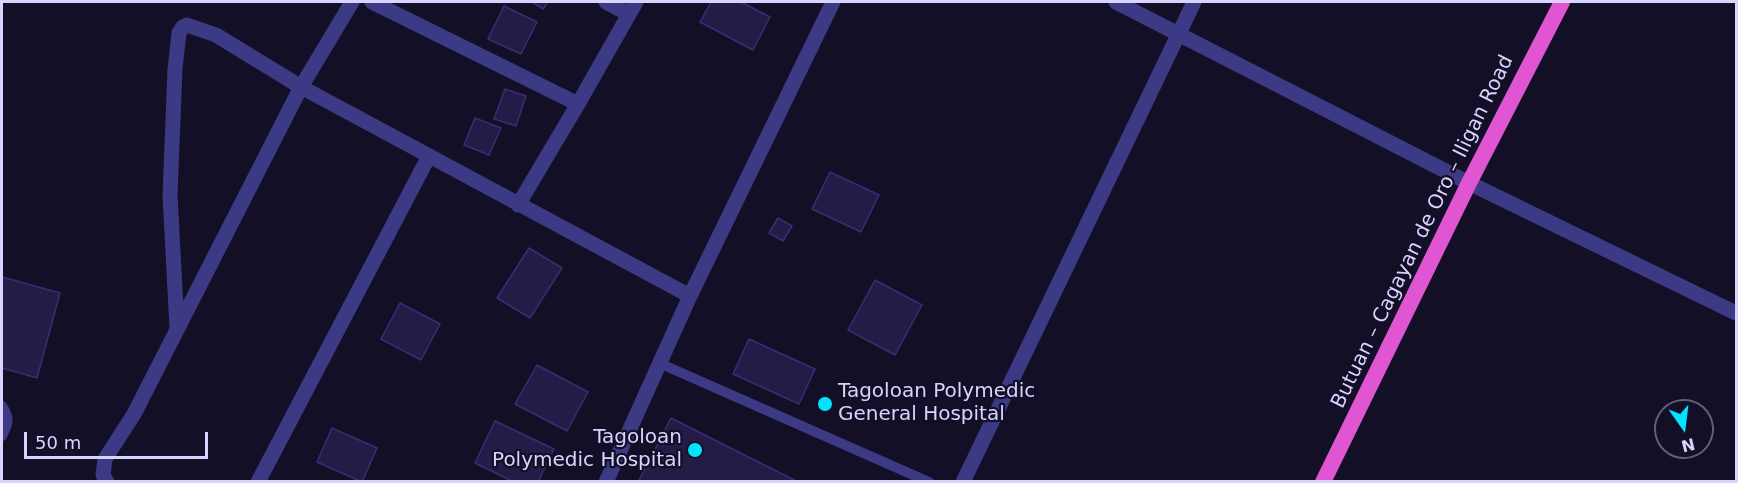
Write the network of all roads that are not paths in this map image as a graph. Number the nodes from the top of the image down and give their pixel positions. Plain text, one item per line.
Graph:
1 (352, 2) edge
2 (372, 2) edge
3 (606, 2) edge
4 (833, 2) edge
5 (1116, 2) edge
6 (1194, 2) edge
7 (1562, 2) edge
8 (632, 8) edge
9 (1178, 33) junction
10 (301, 87) junction
11 (578, 104) junction
12 (429, 156) junction
13 (1468, 183) junction
14 (518, 205) junction
15 (690, 297) junction
16 (1737, 313) edge
17 (177, 328) junction
18 (659, 363) junction
19 (2, 406) edge
20 (2, 436) edge
21 (107, 482) edge
22 (258, 482) edge
23 (606, 482) edge
24 (929, 482) edge
25 (963, 482) edge
26 (1323, 482) edge

1 - 10 street
2 - 11 street
3 - 8 street
4 - 15 street
5 - 9 street
6 - 9 street
7 - 13 highway, Butuan – Cagayan de Oro – Iligan Road
8 - 11 street
9 - 13 street
9 - 25 street
10 - 12 street
10 - 17 street
10 - 17 street
11 - 14 street
12 - 14 street
12 - 22 street
13 - 16 street
13 - 26 highway, Butuan – Cagayan de Oro – Iligan Road
14 - 15 street
15 - 18 street
17 - 21 street
18 - 23 street
18 - 24 lane
19 - 20 lane

